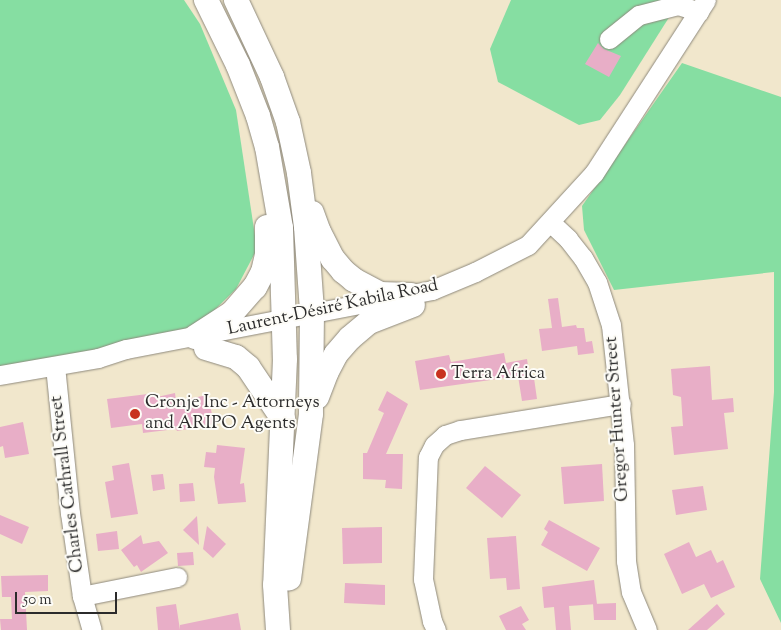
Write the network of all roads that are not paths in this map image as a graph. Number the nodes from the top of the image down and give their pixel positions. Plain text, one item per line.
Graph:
1 (206, 0) edge
2 (236, 0) edge
3 (703, 6) edge
4 (609, 40) dead end
5 (258, 116) junction
6 (299, 173) junction
7 (550, 222) junction
8 (412, 300) junction
9 (312, 317) junction
10 (285, 323) junction
11 (200, 342) junction
12 (55, 366) junction
13 (0, 375) edge
14 (621, 404) junction
15 (311, 414) junction
16 (283, 419) junction
17 (177, 577) dead end
18 (82, 596) junction
19 (92, 630) edge
20 (278, 630) edge
21 (284, 630) edge
22 (436, 630) edge
23 (647, 630) edge

1 - 5 main road
2 - 6 main road
3 - 4 street
3 - 7 street, Laurent-Désiré Kabila Road
5 - 10 main road
5 - 11 main road
6 - 8 main road
6 - 9 main road
7 - 8 street, Laurent-Désiré Kabila Road
7 - 14 street, Gregor Hunter Street
8 - 9 street, Laurent-Désiré Kabila Road
8 - 15 main road
9 - 10 street, Laurent-Désiré Kabila Road
9 - 15 main road
10 - 11 street, Laurent-Désiré Kabila Road
10 - 16 main road
11 - 12 street, Laurent-Désiré Kabila Road
11 - 16 main road
12 - 13 street, Laurent-Désiré Kabila Road
12 - 18 street, Charles Cathrall Street
14 - 22 street
14 - 23 street, Gregor Hunter Street
15 - 21 main road
16 - 20 main road
17 - 18 street
18 - 19 street, Charles Cathrall Street

